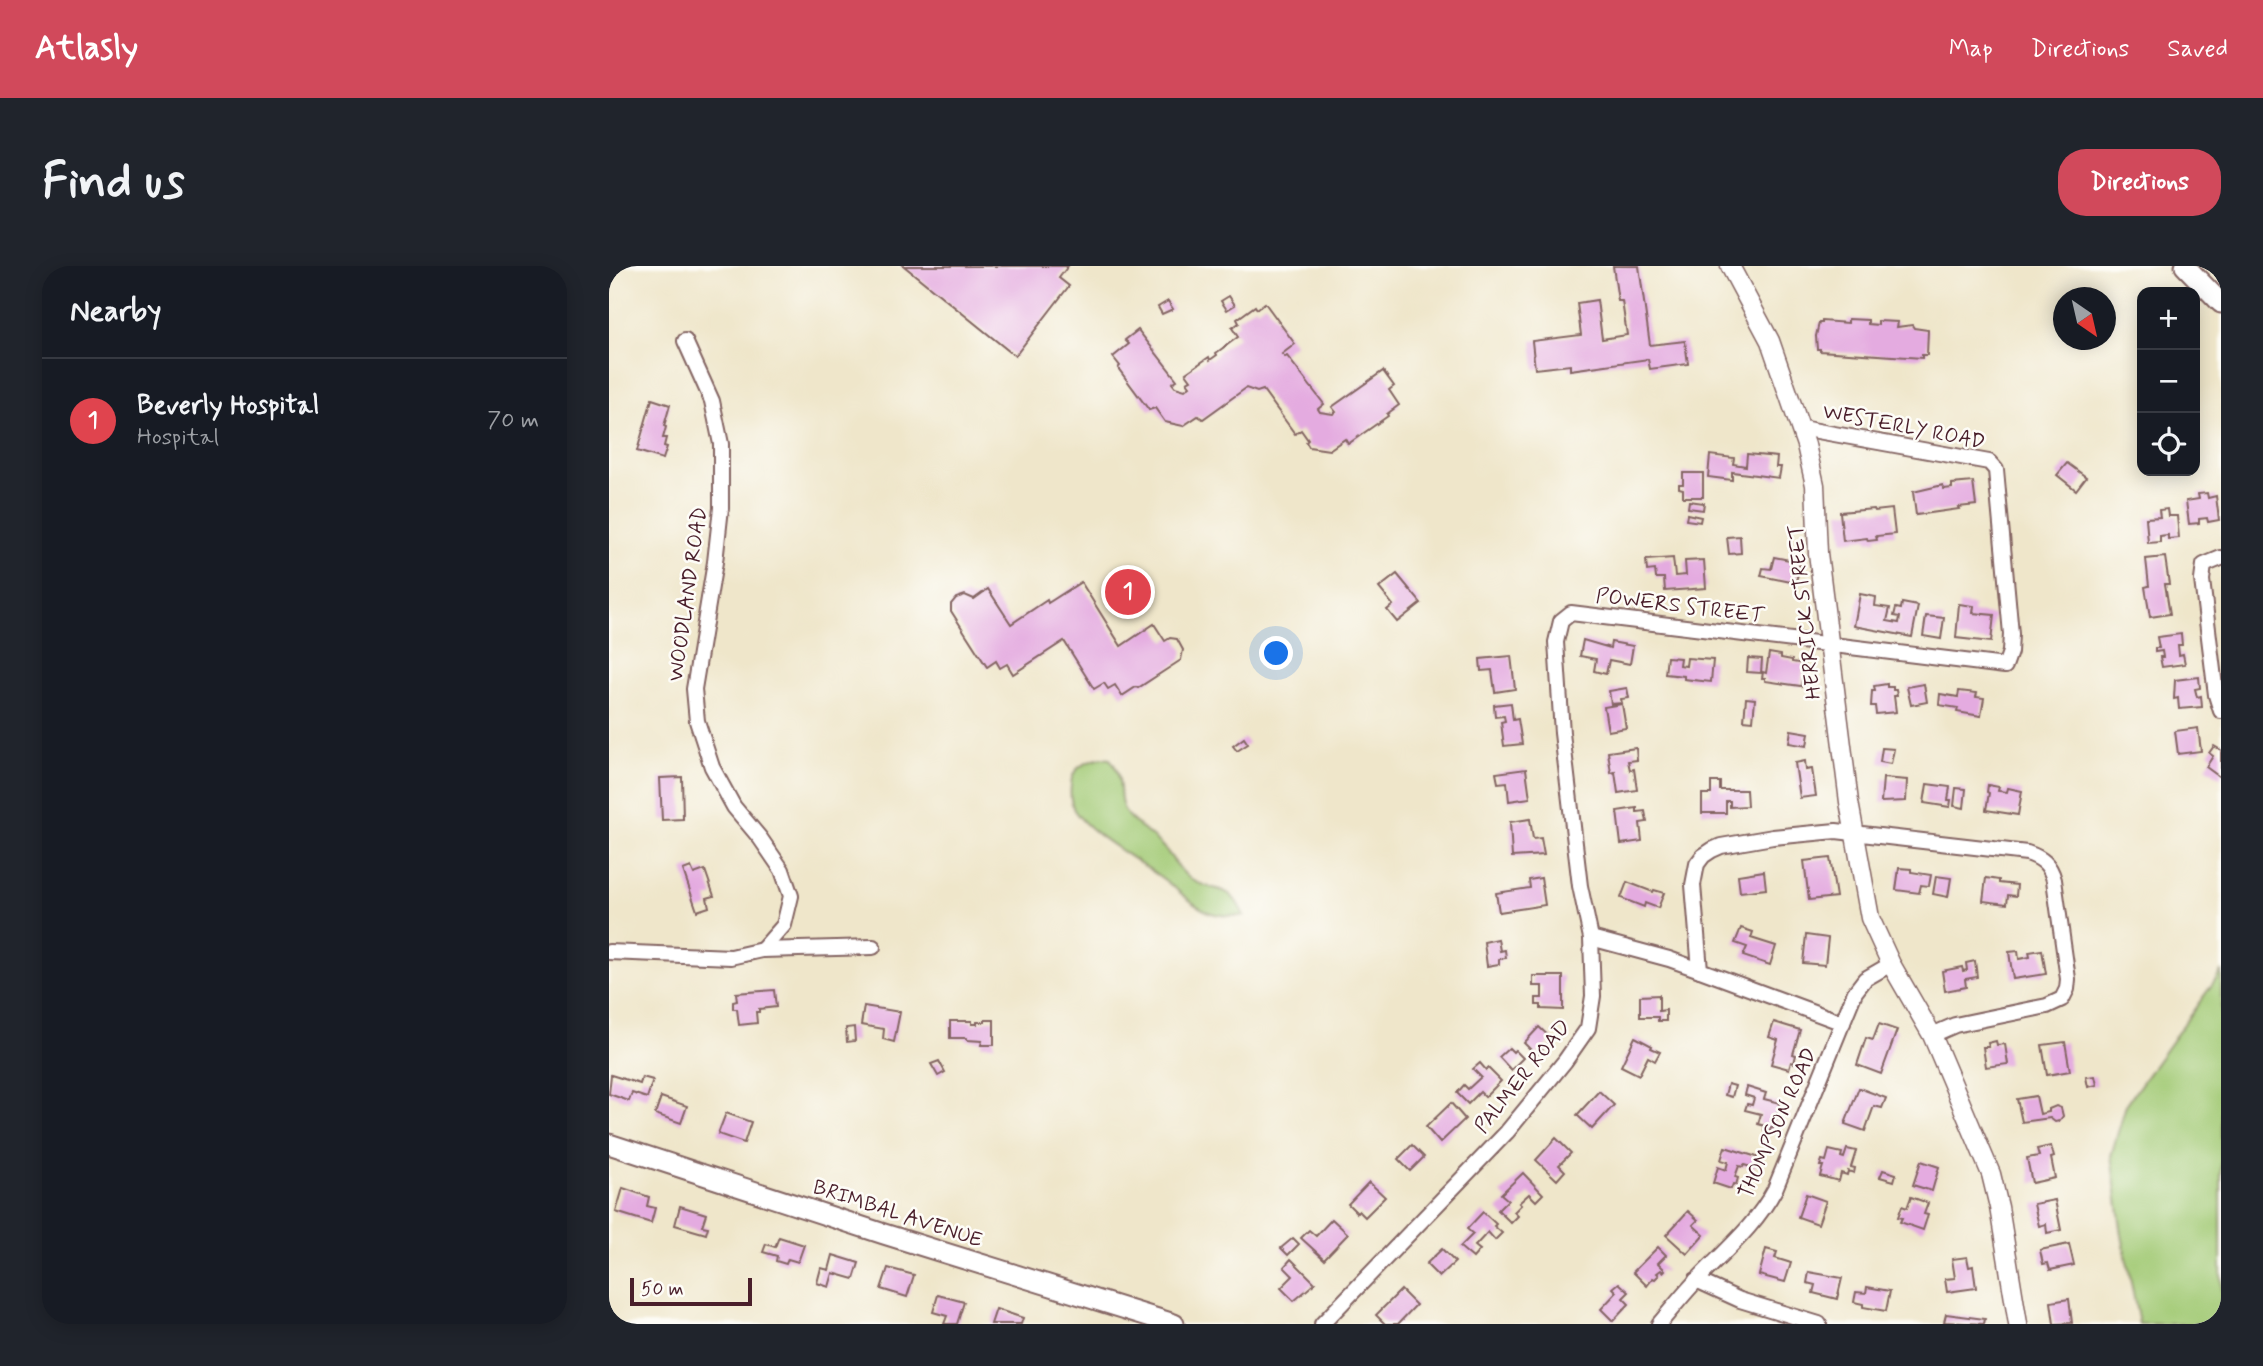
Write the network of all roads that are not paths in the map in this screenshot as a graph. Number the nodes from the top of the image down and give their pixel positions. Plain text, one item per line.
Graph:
1 (1730, 266) edge
2 (2185, 266) edge
3 (2221, 303) edge
4 (685, 341) dead end
5 (1801, 428) junction
6 (2221, 558) edge
7 (1561, 621) joint
8 (1829, 645) junction
9 (2005, 666) joint
10 (2221, 711) edge
11 (1855, 833) junction
12 (1591, 938) junction
13 (873, 947) dead end
14 (762, 950) junction
15 (609, 952) edge
16 (1891, 964) junction
17 (1700, 970) junction
18 (1843, 1023) junction
19 (1932, 1035) junction
20 (609, 1144) edge
21 (1696, 1280) junction
22 (1174, 1324) edge
23 (1322, 1324) edge
24 (1659, 1324) edge
25 (1819, 1324) edge
26 (2018, 1324) edge

1 - 5 street, HERRICK STREET
2 - 3 main road
4 - 14 street, WOODLAND ROAD
5 - 8 street, HERRICK STREET
5 - 9 street, WESTERLY ROAD
6 - 10 street
7 - 8 street, POWERS STREET
7 - 12 street, PALMER ROAD
8 - 9 street, POWERS STREET
8 - 11 street, HERRICK STREET
11 - 16 street, HERRICK STREET
11 - 17 street
11 - 19 street
12 - 17 street
12 - 23 street, PALMER ROAD
13 - 14 street
14 - 15 street
16 - 18 street, THOMPSON ROAD
16 - 19 street, HERRICK STREET
17 - 18 street
18 - 21 street, THOMPSON ROAD
19 - 26 street, HERRICK STREET
20 - 22 main road, BRIMBAL AVENUE
21 - 24 street, THOMPSON ROAD
21 - 25 street

